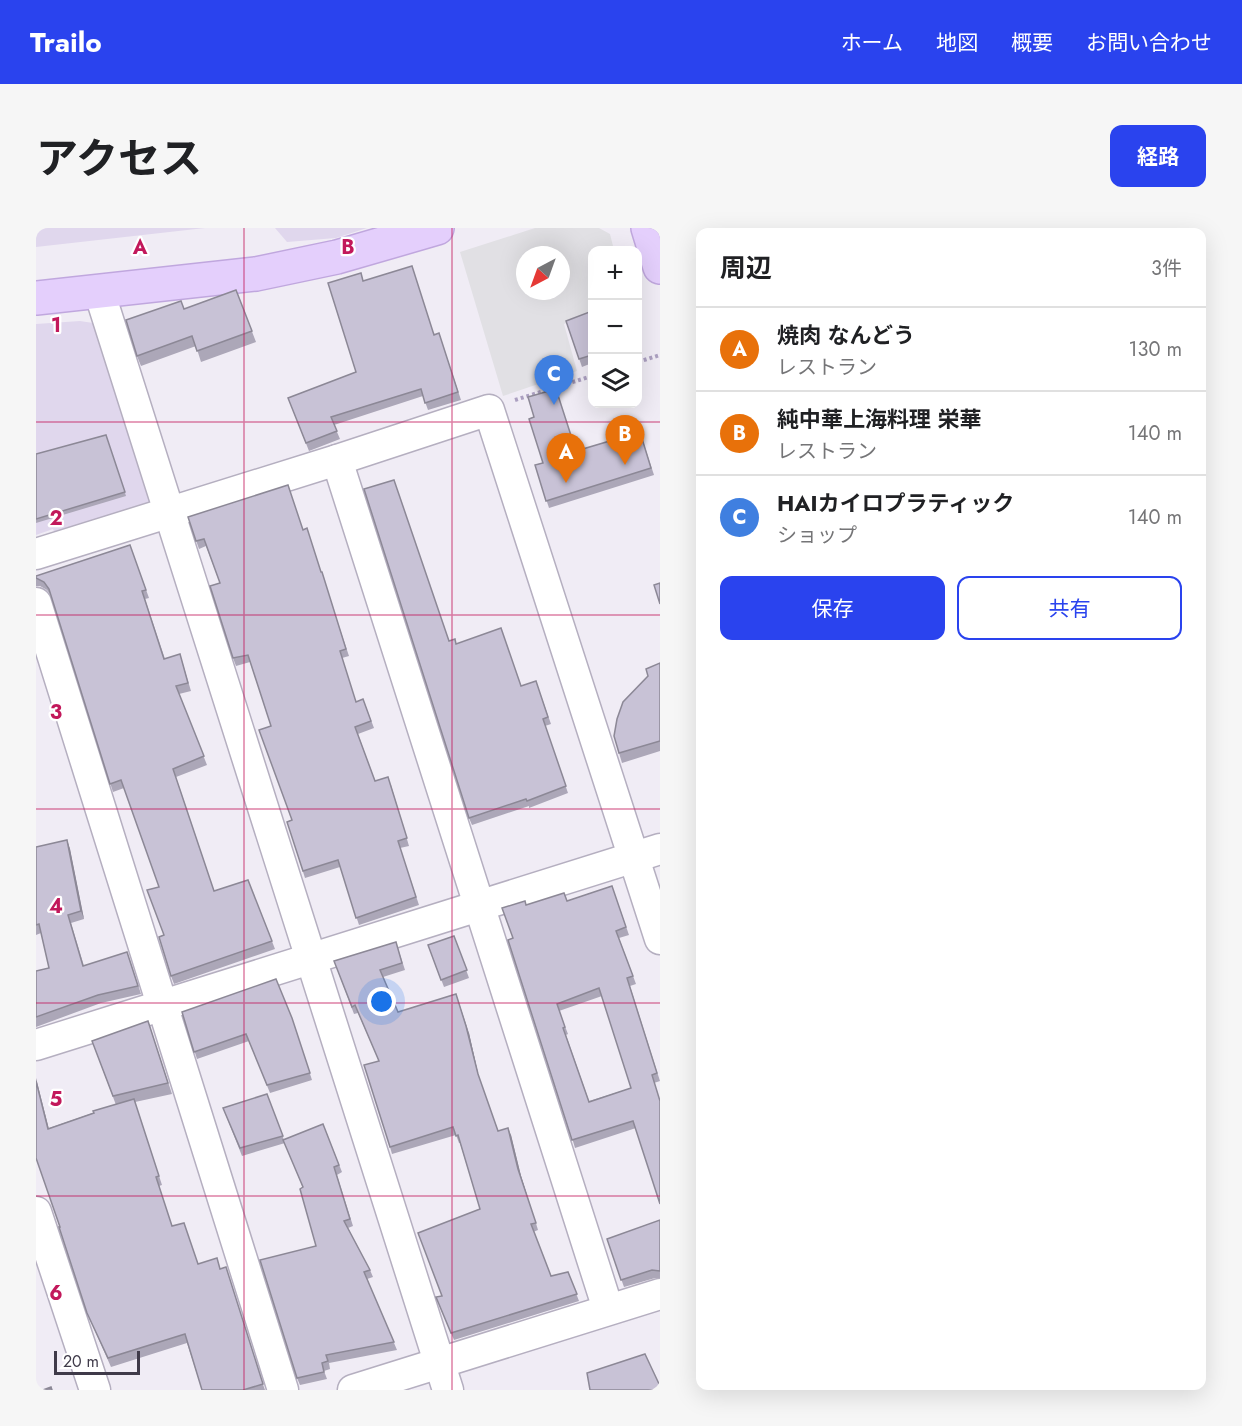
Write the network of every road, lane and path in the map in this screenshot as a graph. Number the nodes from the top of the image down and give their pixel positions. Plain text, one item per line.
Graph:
1 (437, 228) edge
2 (648, 228) edge
3 (660, 267) edge
4 (99, 291) junction
5 (36, 298) edge
6 (660, 355) edge
7 (642, 361) edge
8 (588, 377) edge
9 (489, 410) junction
10 (337, 460) junction
11 (169, 512) junction
12 (36, 554) edge
13 (36, 603) edge
14 (647, 853) edge
15 (479, 906) junction
16 (660, 939) edge
17 (311, 959) junction
18 (162, 1006) junction
19 (36, 1045) edge
20 (36, 1212) edge
21 (660, 1294) edge
22 (608, 1309) junction
23 (444, 1376) edge
24 (95, 1390) edge
25 (283, 1390) edge
26 (353, 1390) edge

1 - 4 street
2 - 3 street
4 - 5 street
4 - 11 street
6 - 7 path
8 - 9 path
9 - 10 street
9 - 14 street
10 - 11 street
10 - 15 street
11 - 12 street
11 - 17 street
13 - 18 street
14 - 15 street
14 - 16 street
15 - 17 street
15 - 22 street
17 - 18 street
17 - 23 street
18 - 19 street
18 - 25 street
20 - 24 street
21 - 22 street
22 - 23 street
23 - 26 street

